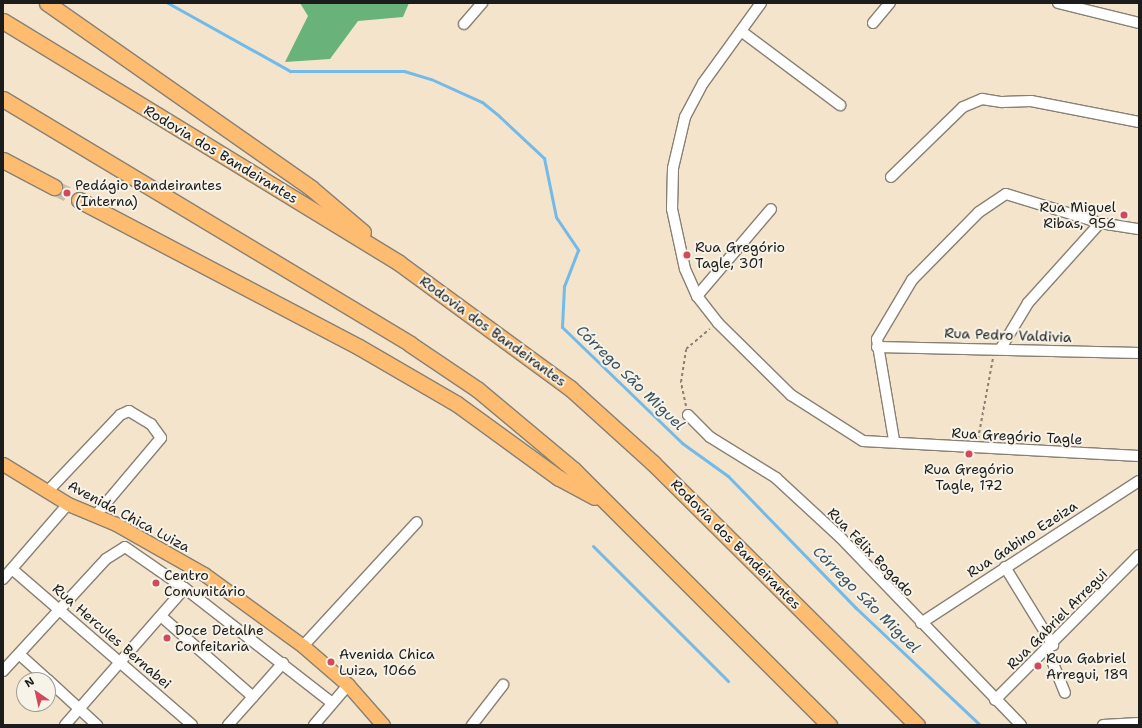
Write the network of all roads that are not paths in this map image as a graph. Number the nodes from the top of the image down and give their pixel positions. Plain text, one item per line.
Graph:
1 (47, 3) edge
2 (482, 3) edge
3 (761, 3) edge
4 (890, 3) edge
5 (1058, 3) edge
6 (3, 21) edge
7 (872, 23) dead end
8 (1139, 23) edge
9 (464, 24) dead end
10 (741, 31) junction
11 (3, 99) edge
12 (840, 105) dead end
13 (1139, 122) edge
14 (3, 160) edge
15 (891, 177) dead end
16 (54, 187) tunnel mouth
17 (79, 200) tunnel mouth
18 (771, 209) dead end
19 (1100, 222) junction
20 (1139, 228) edge
21 (399, 263) junction
22 (697, 296) junction
23 (877, 347) junction
24 (998, 348) junction
25 (1139, 353) edge
26 (688, 415) road end
27 (894, 440) junction
28 (1139, 456) edge
29 (3, 464) edge
30 (1139, 480) edge
31 (48, 491) junction
32 (68, 504) junction
33 (609, 505) junction
34 (96, 515) junction
35 (417, 522) dead end
36 (1139, 555) edge
37 (1005, 567) junction
38 (12, 569) junction
39 (3, 579) edge
40 (185, 588) junction
41 (61, 610) junction
42 (162, 617) junction
43 (922, 623) junction
44 (303, 646) junction
45 (1050, 648) junction
46 (19, 654) junction
47 (120, 661) junction
48 (283, 663) junction
49 (3, 671) edge
50 (39, 672) edge
51 (348, 684) junction
52 (503, 686) dead end
53 (56, 688) edge
54 (1065, 693) dead end
55 (253, 698) junction
56 (994, 700) junction
57 (332, 703) junction
58 (80, 710) junction
59 (1139, 723) edge
60 (66, 725) edge
61 (97, 725) edge
62 (192, 725) edge
63 (228, 725) edge
64 (314, 725) edge
65 (383, 725) edge
66 (472, 725) edge
67 (829, 725) edge
68 (917, 725) edge
69 (1021, 725) edge
70 (1103, 725) edge

1 - 21 highway
2 - 9 street
3 - 10 street, Rua Gregório Tagle
4 - 7 street
5 - 8 street
6 - 21 highway, Rodovia dos Bandeirantes
10 - 12 street
10 - 22 street, Rua Gregório Tagle
11 - 33 highway
13 - 15 street
14 - 16 highway
17 - 33 highway
18 - 22 street
19 - 20 street
19 - 23 street
19 - 24 street
21 - 68 highway, Rodovia dos Bandeirantes
22 - 27 street, Rua Gregório Tagle
23 - 24 street, Rua Pedro Valdivia
23 - 27 street
24 - 25 street, Rua Pedro Valdivia
26 - 43 street, Rua Félix Bogado
27 - 28 street, Rua Gregório Tagle
29 - 31 main road, Avenida Chica Luiza
30 - 37 street, Rua Gabino Ezeiza
31 - 32 main road, Avenida Chica Luiza
31 - 34 street
32 - 34 main road, Avenida Chica Luiza
32 - 38 street
33 - 67 highway
34 - 44 main road, Avenida Chica Luiza
35 - 44 street
36 - 45 street, Rua Gabriel Arregui
37 - 43 street, Rua Gabino Ezeiza
37 - 45 street
38 - 39 street
38 - 41 street, Rua Hercules Bernabei
40 - 41 street
40 - 42 street
40 - 48 street
41 - 46 street
41 - 47 street, Rua Hercules Bernabei
42 - 47 street
42 - 55 street
43 - 56 street, Rua Félix Bogado
44 - 51 main road, Avenida Chica Luiza
45 - 54 street
45 - 56 street, Rua Gabriel Arregui
46 - 49 street
46 - 50 street
47 - 58 street
47 - 62 street, Rua Hercules Bernabei
48 - 55 street
48 - 57 street
51 - 57 street
51 - 65 main road, Avenida Chica Luiza
52 - 66 street
53 - 58 street
55 - 63 street
56 - 69 street, Rua Félix Bogado
57 - 64 street
58 - 60 street
58 - 61 street
59 - 70 street

